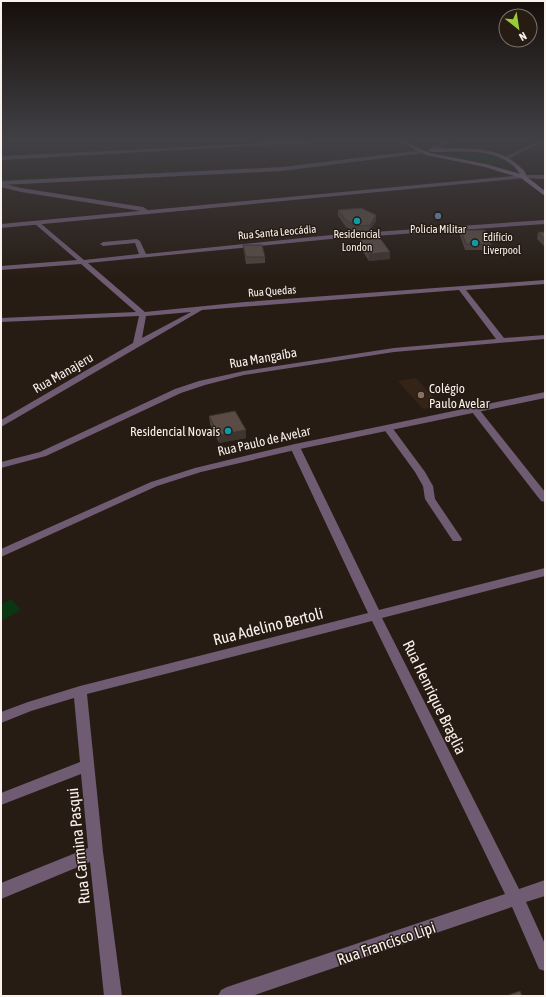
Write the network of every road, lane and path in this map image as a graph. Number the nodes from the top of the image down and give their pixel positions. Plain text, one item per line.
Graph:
1 (13, 188) edge
2 (410, 188) edge
3 (537, 188) edge
4 (545, 194) edge
5 (148, 212) junction
6 (545, 222) edge
7 (37, 223) junction
8 (1, 226) edge
9 (103, 244) dead end
10 (143, 255) junction
11 (83, 262) junction
12 (1, 268) edge
13 (545, 282) edge
14 (461, 288) junction
15 (202, 308) junction
16 (143, 314) junction
17 (1, 320) edge
18 (545, 337) edge
19 (502, 341) junction
20 (137, 344) junction
21 (545, 396) edge
22 (475, 410) junction
23 (1, 424) edge
24 (388, 428) junction
25 (295, 447) junction
26 (1, 465) edge
27 (545, 500) edge
28 (457, 538) dead end
29 (1, 552) edge
30 (545, 572) edge
31 (376, 617) junction
32 (80, 691) junction
33 (1, 718) edge
34 (87, 766) junction
35 (1, 799) edge
36 (96, 852) junction
37 (545, 888) edge
38 (1, 891) edge
39 (516, 899) junction
40 (545, 963) edge
41 (113, 996) edge
42 (227, 996) edge

1 - 5 street
2 - 5 street
3 - 4 main road
5 - 7 street
6 - 10 street, Rua Santa Leocádia
7 - 8 street
7 - 11 street
9 - 10 street
10 - 11 street, Rua Santa Leocádia
11 - 12 street, Rua Santa Leocádia
11 - 16 street
13 - 14 street, Rua Quedas
14 - 15 street, Rua Quedas
14 - 19 street
15 - 16 street, Rua Quedas
15 - 20 street, Rua Manajeru
16 - 17 street, Rua Quedas
16 - 20 street
18 - 19 street, Rua Mangaíba
19 - 26 street, Rua Mangaíba
20 - 23 street, Rua Manajeru
21 - 22 street, Rua Paulo de Avelar
22 - 24 street, Rua Paulo de Avelar
22 - 27 street
24 - 25 street, Rua Paulo de Avelar
24 - 28 street
25 - 29 street, Rua Paulo de Avelar
25 - 31 street, Rua Henrique Braglia
30 - 31 street, Rua Adelino Bertoli
31 - 32 street, Rua Adelino Bertoli
31 - 39 street, Rua Henrique Braglia
32 - 33 street, Rua Adelino Bertoli
32 - 34 street, Rua Carmina Pasqui
34 - 35 street
34 - 36 street, Rua Carmina Pasqui
36 - 38 street
36 - 41 street, Rua Carmina Pasqui
37 - 39 street, Rua Francisco Lipi
39 - 40 street, Rua Henrique Braglia
39 - 42 street, Rua Francisco Lipi

